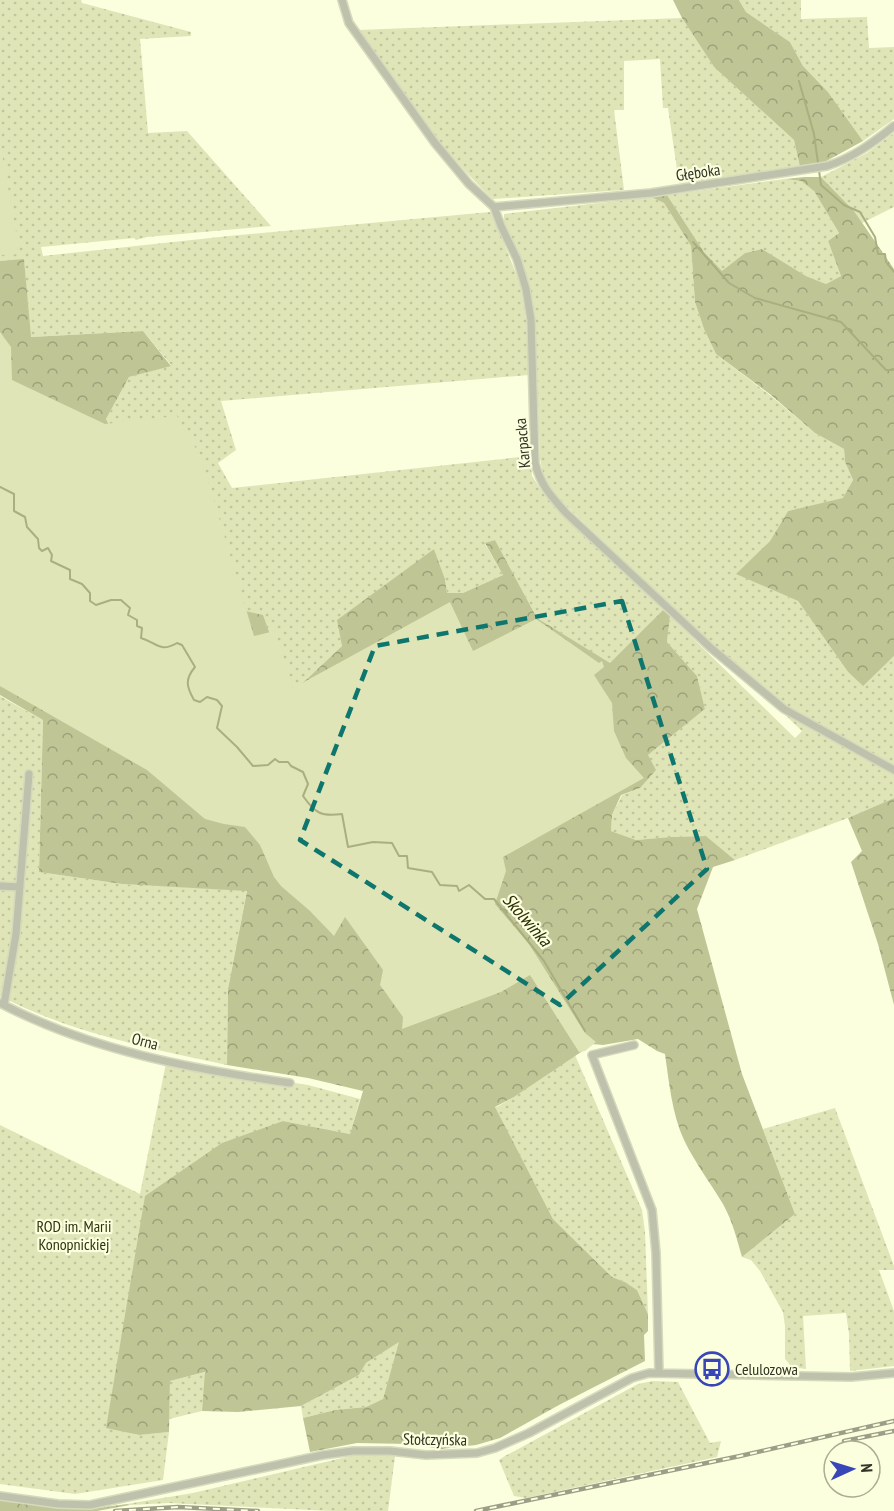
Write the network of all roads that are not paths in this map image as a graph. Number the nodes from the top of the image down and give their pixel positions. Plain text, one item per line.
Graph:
1 (342, 0) edge
2 (894, 126) edge
3 (495, 207) junction
4 (894, 770) edge
5 (29, 774) dead end
6 (0, 886) edge
7 (20, 888) junction
8 (2, 1004) edge
9 (634, 1045) dead end
10 (290, 1083) dead end
11 (659, 1372) junction
12 (894, 1373) edge
13 (0, 1496) edge

1 - 3 street, Karpacka
2 - 3 street, Głęboka
3 - 4 street, Karpacka
5 - 7 street
6 - 7 street
7 - 8 street
8 - 10 street, Orna
9 - 11 street
11 - 12 street, Stołczyńska
11 - 13 street, Stołczyńska

